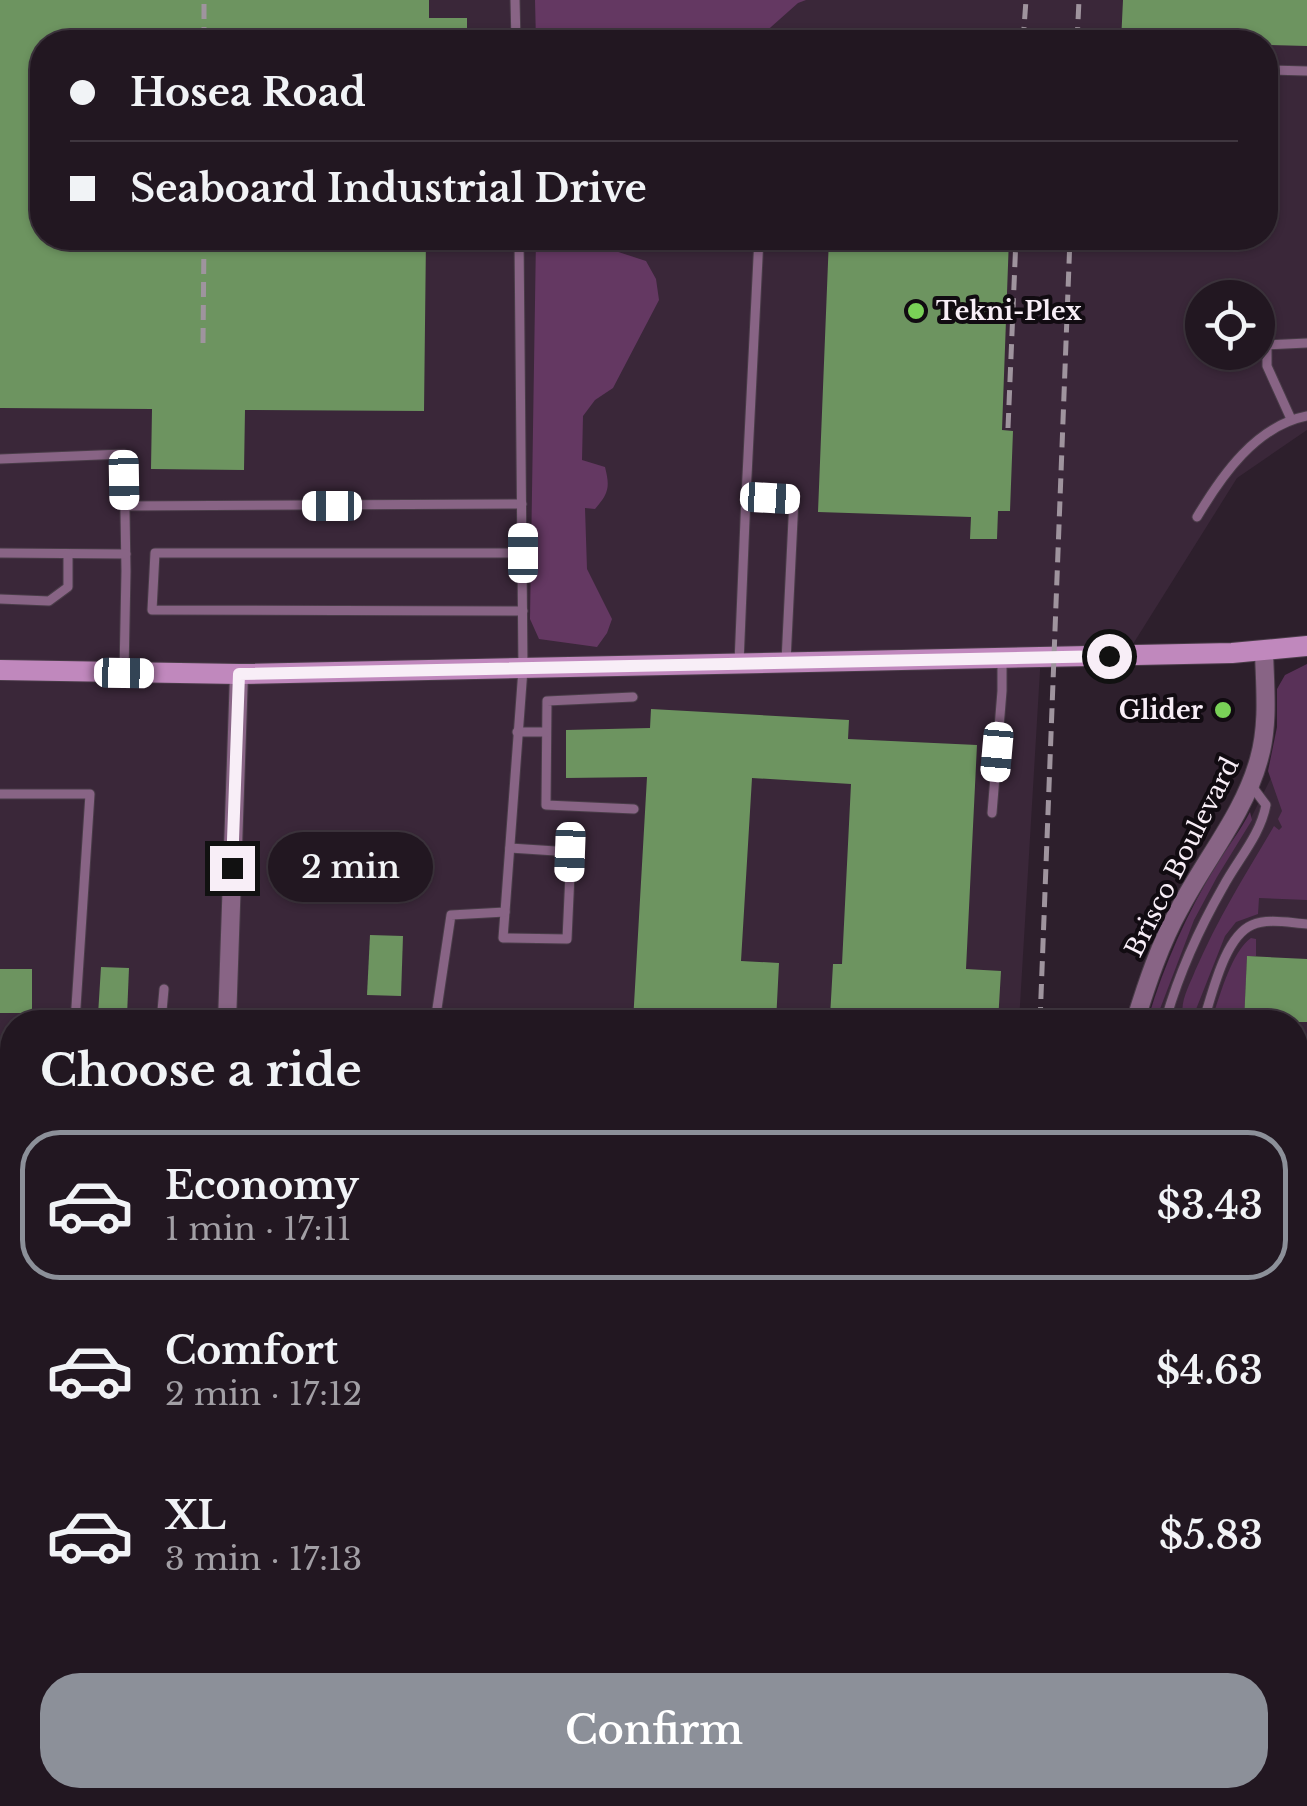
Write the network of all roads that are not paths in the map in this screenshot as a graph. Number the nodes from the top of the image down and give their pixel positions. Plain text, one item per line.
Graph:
1 (515, 0) edge
2 (516, 30) edge
3 (1278, 71) edge
4 (1307, 72) edge
5 (518, 250) edge
6 (757, 250) edge
7 (1307, 343) edge
8 (1307, 416) edge
9 (1292, 419) junction
10 (0, 459) edge
11 (746, 496) junction
12 (522, 504) junction
13 (125, 506) junction
14 (1197, 517) dead end
15 (0, 553) edge
16 (523, 553) junction
17 (68, 554) junction
18 (126, 554) junction
19 (0, 599) edge
20 (522, 611) junction
21 (1307, 646) edge
22 (1264, 652) junction
23 (1002, 659) junction
24 (786, 663) junction
25 (739, 664) junction
26 (522, 668) junction
27 (0, 670) edge
28 (124, 673) junction
29 (239, 674) junction
30 (633, 697) dead end
31 (517, 732) junction
32 (546, 732) junction
33 (1251, 784) junction
34 (0, 794) edge
35 (634, 809) dead end
36 (992, 813) dead end
37 (510, 848) junction
38 (505, 912) junction
39 (1307, 924) edge
40 (164, 990) dead end
41 (76, 1010) edge
42 (162, 1010) edge
43 (227, 1010) edge
44 (436, 1010) edge
45 (1139, 1010) edge
46 (1168, 1010) edge
47 (1207, 1010) edge

1 - 2 lane
3 - 4 lane
5 - 12 lane
6 - 11 lane
7 - 9 lane
8 - 9 lane
9 - 14 lane
10 - 13 lane
11 - 24 lane
11 - 25 lane
12 - 13 lane
12 - 16 lane
13 - 18 lane
15 - 17 lane
16 - 20 lane
16 - 20 lane
17 - 18 lane
17 - 19 lane
18 - 28 lane
20 - 26 lane
21 - 22 street
22 - 23 street
22 - 33 street, Brisco Boulevard
23 - 24 street
23 - 36 lane
24 - 25 street
25 - 26 street
26 - 29 street
26 - 31 lane
27 - 28 street
28 - 29 street
29 - 43 street
30 - 32 lane
31 - 32 lane
31 - 37 lane
32 - 35 lane
33 - 45 street, Brisco Boulevard
33 - 46 lane
34 - 41 lane
37 - 38 lane
37 - 38 lane
38 - 44 lane
39 - 47 lane
40 - 42 lane

